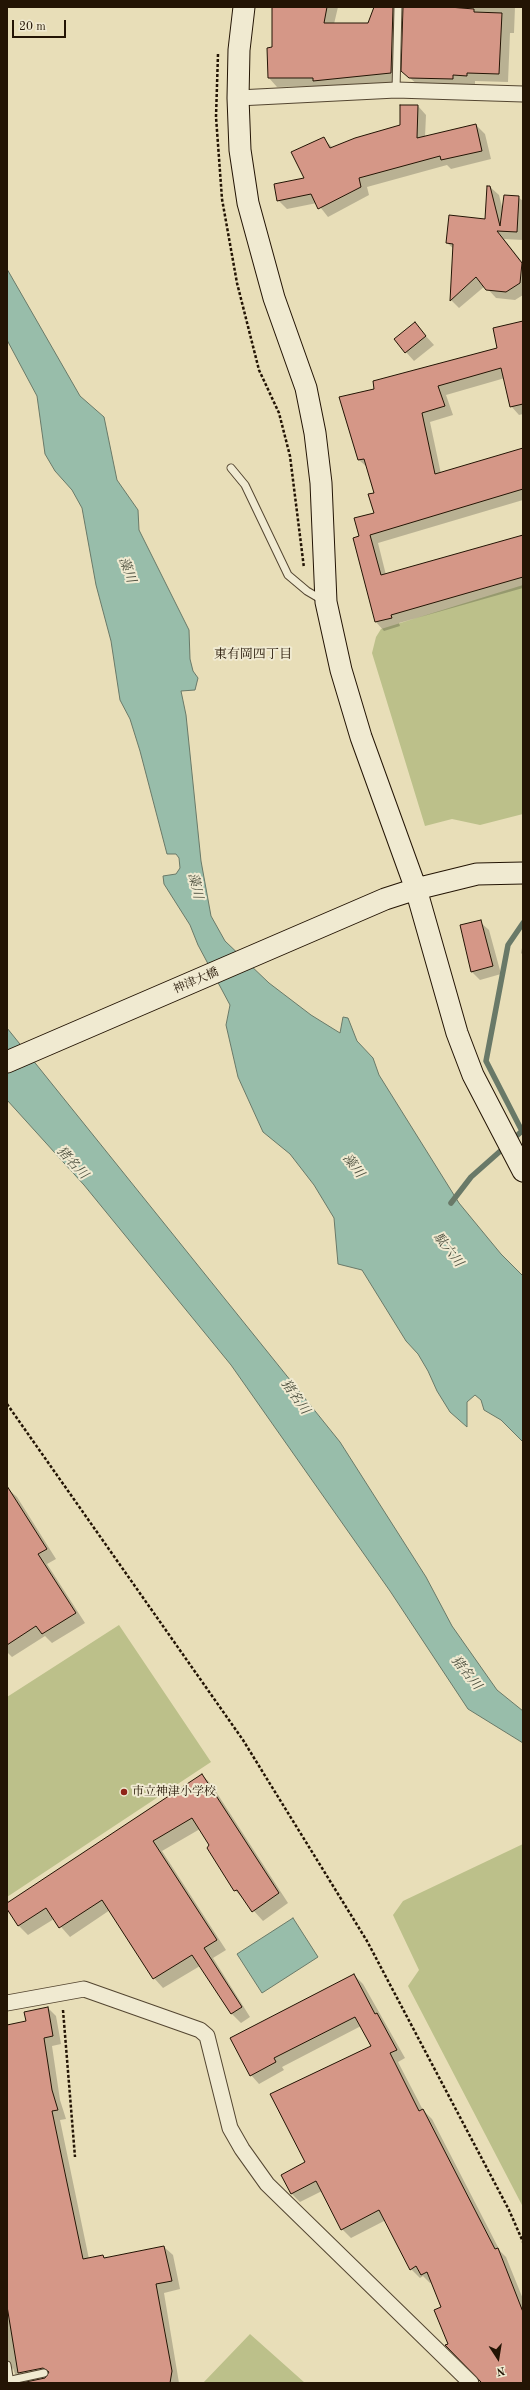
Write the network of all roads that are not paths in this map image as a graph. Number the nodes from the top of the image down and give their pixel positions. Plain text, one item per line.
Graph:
1 (244, 7) edge
2 (398, 7) edge
3 (396, 90) junction
4 (523, 94) edge
5 (238, 98) junction
6 (231, 468) dead end
7 (326, 602) junction
8 (523, 873) edge
9 (416, 889) junction
10 (7, 1062) edge
11 (523, 1172) edge
12 (7, 2003) edge
13 (7, 2365) edge
14 (44, 2373) dead end
15 (9, 2382) edge
16 (471, 2383) edge

1 - 5 street
2 - 3 lane
3 - 4 street
3 - 5 street
5 - 7 street
6 - 7 lane
7 - 9 street
8 - 9 street, 神津大橋
9 - 10 street, 神津大橋
9 - 11 street
12 - 16 street
13 - 15 lane
14 - 15 lane

